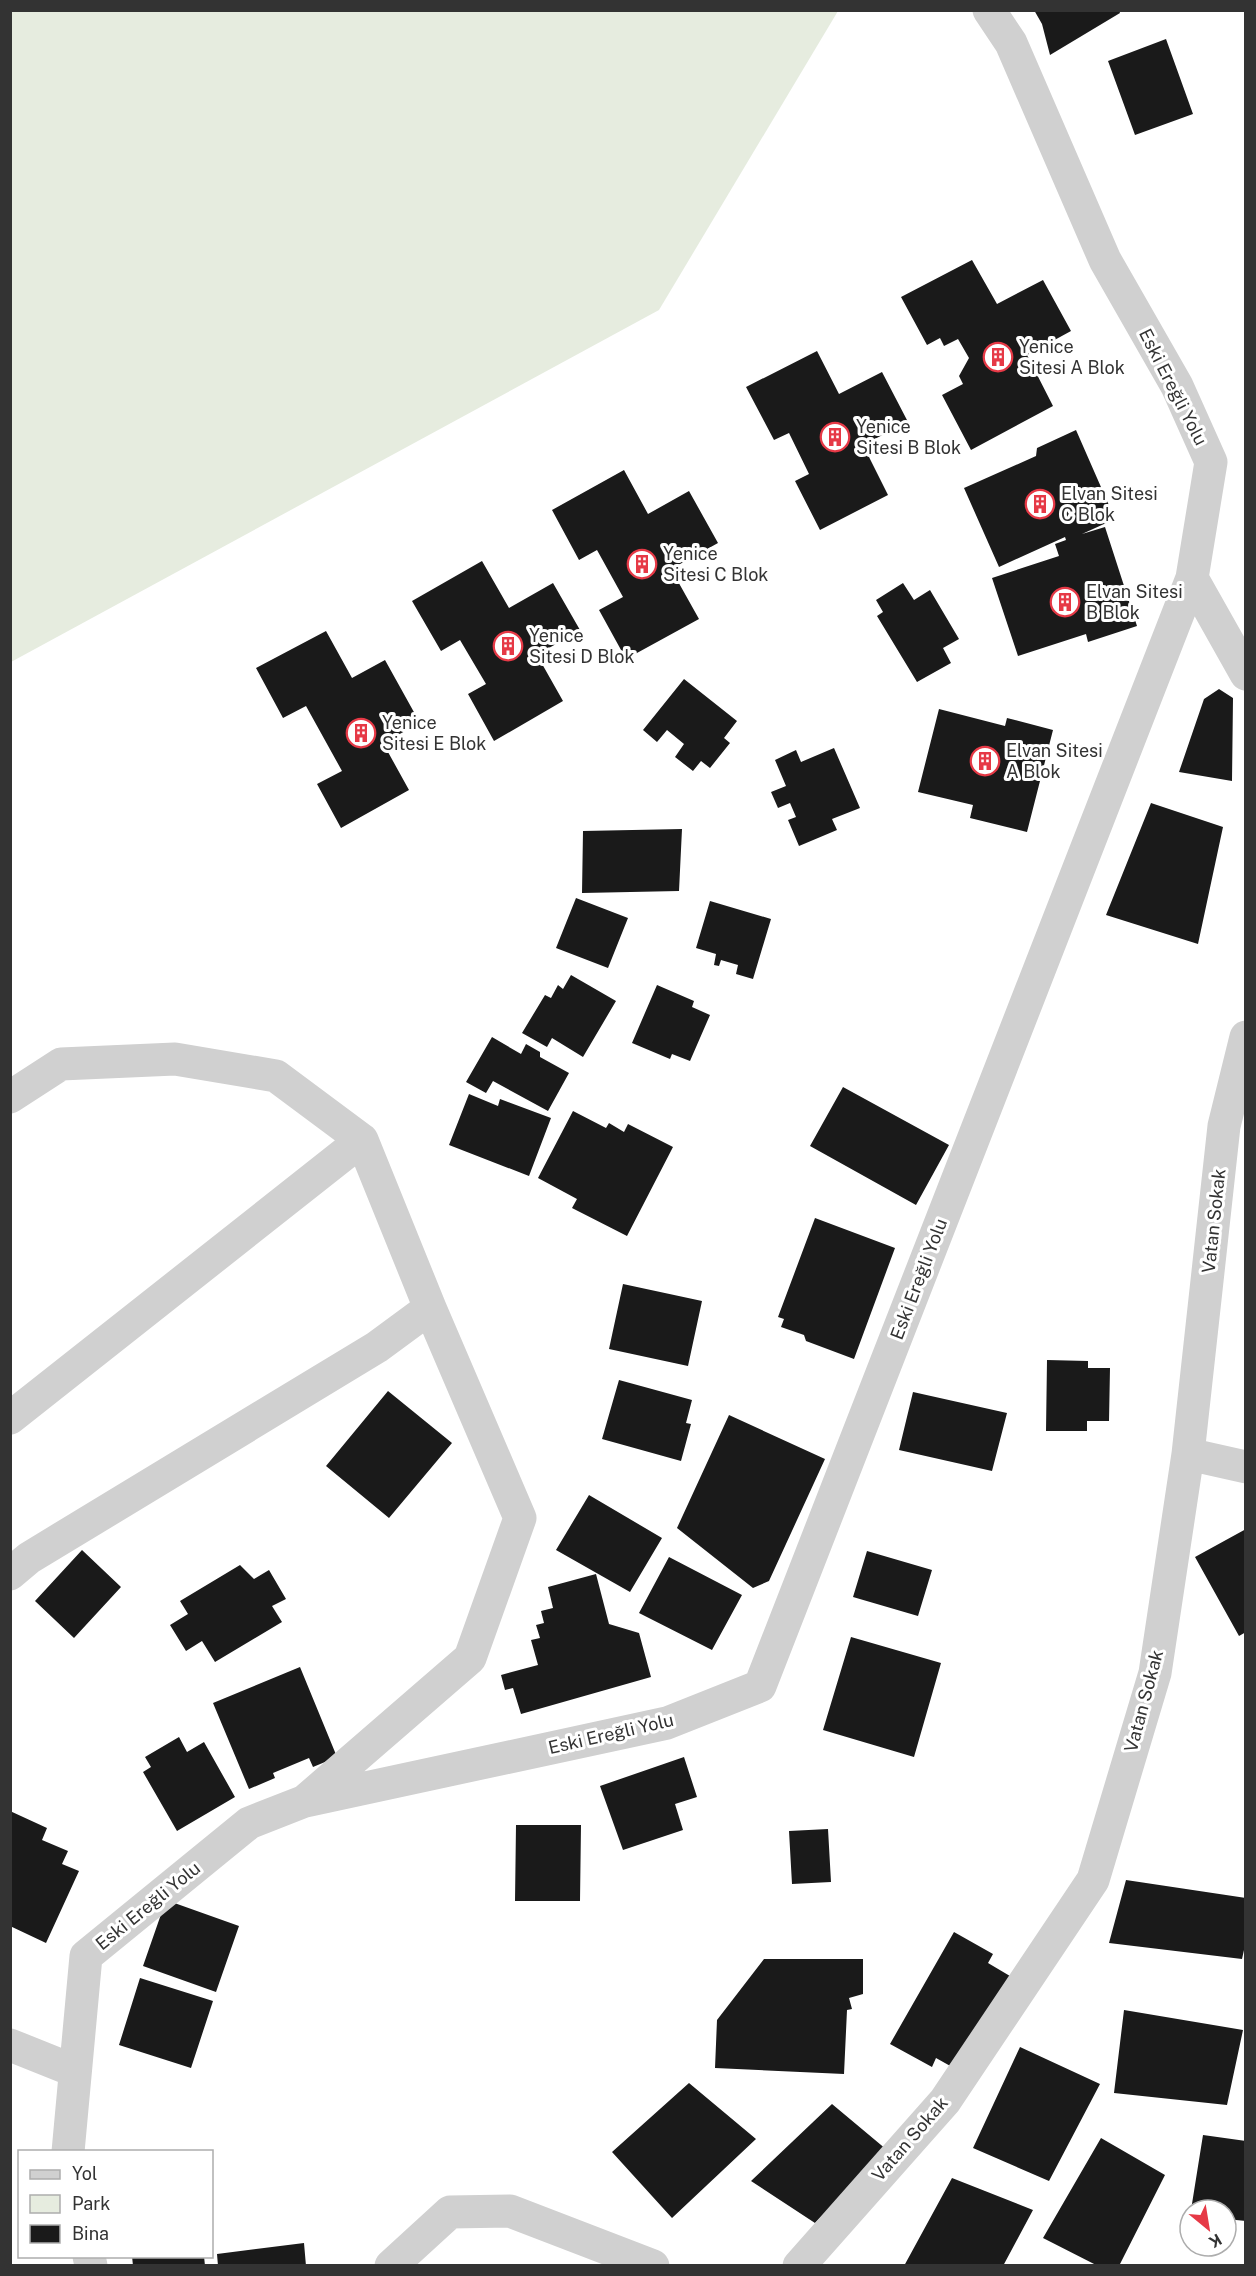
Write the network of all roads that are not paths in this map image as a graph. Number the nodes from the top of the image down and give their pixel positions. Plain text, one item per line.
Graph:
1 (989, 10) edge
2 (1192, 578) junction
3 (1245, 674) edge
4 (1245, 1037) edge
5 (10, 1096) edge
6 (362, 1140) junction
7 (430, 1308) junction
8 (10, 1418) edge
9 (1188, 1454) junction
10 (1245, 1467) edge
11 (10, 1574) edge
12 (305, 1801) junction
13 (10, 2045) edge
14 (75, 2071) junction
15 (68, 2150) edge
16 (391, 2265) edge
17 (652, 2265) edge
18 (799, 2265) edge

1 - 2 street, Eski Ereğli Yolu
2 - 3 street
2 - 12 street, Eski Ereğli Yolu
4 - 9 street, Vatan Sokak
5 - 6 street
6 - 7 street
6 - 8 street
7 - 11 street
7 - 12 street
9 - 10 street
9 - 18 street, Vatan Sokak
12 - 14 street, Eski Ereğli Yolu
13 - 14 street
14 - 15 street, Eski Ereğli Yolu
16 - 17 street

